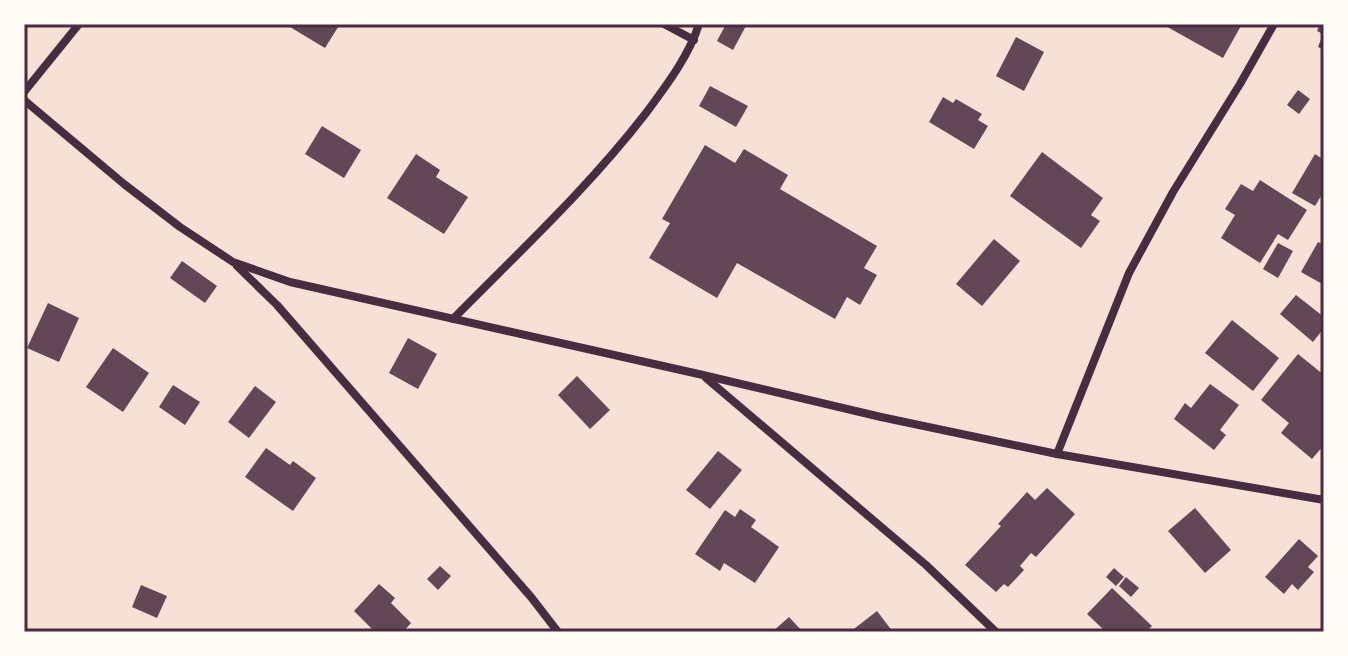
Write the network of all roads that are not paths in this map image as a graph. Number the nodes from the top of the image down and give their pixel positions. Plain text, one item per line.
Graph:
1 (79, 24) edge
2 (664, 24) edge
3 (699, 24) edge
4 (1274, 24) edge
5 (694, 40) junction
6 (24, 92) edge
7 (24, 100) edge
8 (233, 262) junction
9 (453, 319) junction
10 (703, 375) junction
11 (1057, 454) junction
12 (1324, 500) edge
13 (558, 632) edge
14 (996, 632) edge

1 - 6 street
2 - 5 street
3 - 5 street
4 - 11 street
5 - 9 street
7 - 8 street
8 - 9 street
8 - 13 street
9 - 10 street
10 - 11 street
10 - 14 street
11 - 12 street

